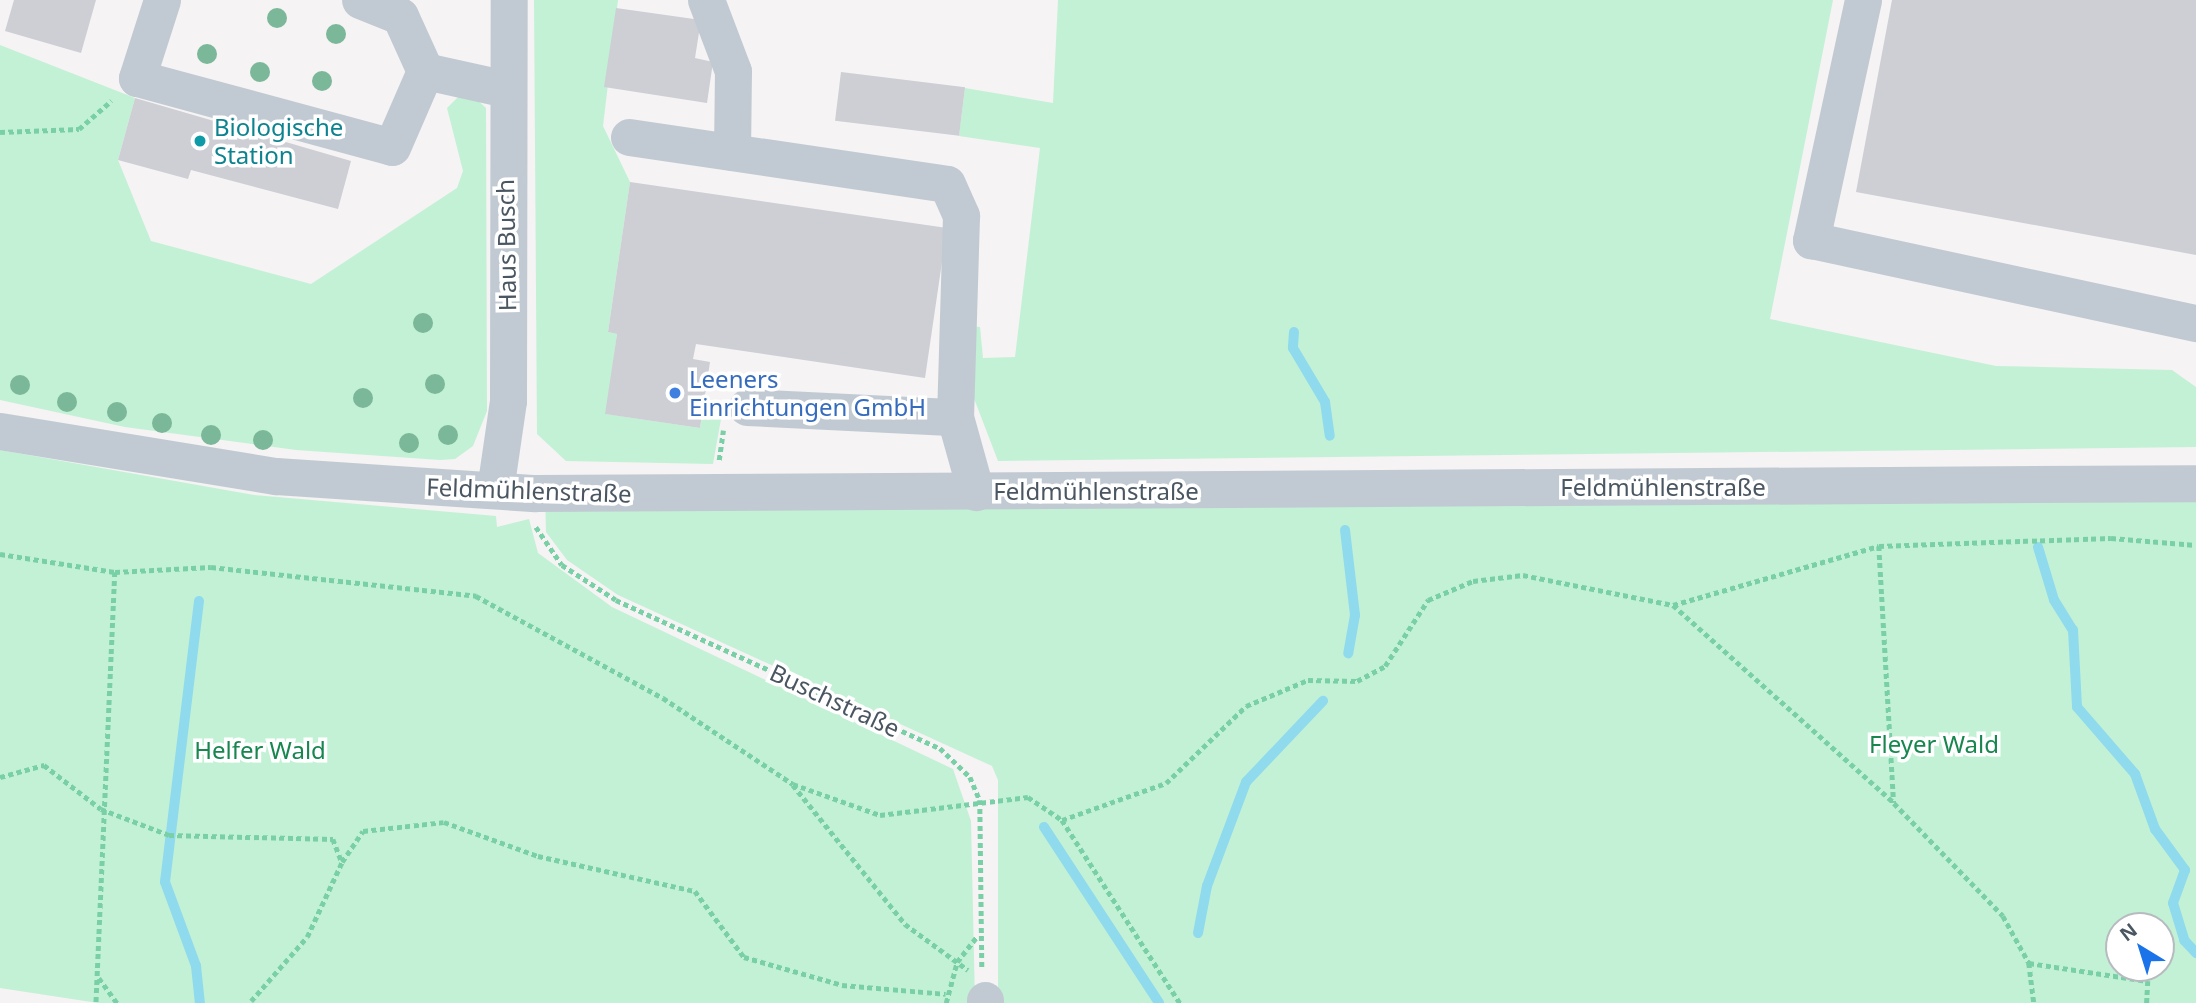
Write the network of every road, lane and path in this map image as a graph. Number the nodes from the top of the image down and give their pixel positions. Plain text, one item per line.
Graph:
1 (162, 0) edge
2 (360, 0) edge
3 (509, 0) edge
4 (706, 0) edge
5 (1863, 0) edge
6 (425, 71) junction
7 (137, 78) junction
8 (506, 89) junction
9 (0, 131) edge
10 (629, 137) dead end
11 (732, 152) junction
12 (2196, 323) edge
13 (747, 407) joint
14 (956, 418) junction
15 (0, 431) edge
16 (2196, 483) edge
17 (495, 490) junction
18 (976, 492) junction
19 (536, 493) junction
20 (714, 495) junction
21 (2196, 545) edge
22 (1879, 546) junction
23 (0, 554) edge
24 (115, 572) junction
25 (1673, 605) junction
26 (0, 777) edge
27 (793, 784) junction
28 (980, 800) junction
29 (1894, 803) junction
30 (101, 809) junction
31 (1062, 820) junction
32 (342, 862) junction
33 (978, 935) junction
34 (957, 962) junction
35 (2029, 963) junction
36 (99, 978) junction
37 (946, 994) junction
38 (984, 994) edge
39 (251, 1002) edge
40 (96, 1003) edge
41 (117, 1003) edge
42 (946, 1003) edge
43 (1180, 1003) edge
44 (2034, 1003) edge
45 (2147, 1003) edge

1 - 7 street
2 - 6 street
3 - 8 street, Haus Busch
4 - 11 street
5 - 12 street
6 - 7 street
6 - 8 street
7 - 9 path
8 - 17 street, Haus Busch
10 - 11 street
11 - 14 street
13 - 14 street
13 - 20 path
14 - 18 street
15 - 17 street, Feldmühlenstraße
16 - 18 street, Feldmühlenstraße
17 - 19 street, Feldmühlenstraße
18 - 20 street, Feldmühlenstraße
19 - 20 street, Feldmühlenstraße
19 - 28 path, Buschstraße
21 - 22 path
22 - 25 path
22 - 29 path
23 - 24 path
24 - 27 path
24 - 30 path
25 - 29 path
25 - 31 path
26 - 30 path
27 - 28 path
27 - 34 path
28 - 31 path
28 - 33 path
29 - 35 path
30 - 32 path
30 - 36 path
31 - 43 path
32 - 37 path
32 - 39 path
33 - 34 path
33 - 38 path
34 - 37 path
34 - 38 path
35 - 44 path
35 - 45 path
36 - 40 path
36 - 41 path
37 - 42 path

